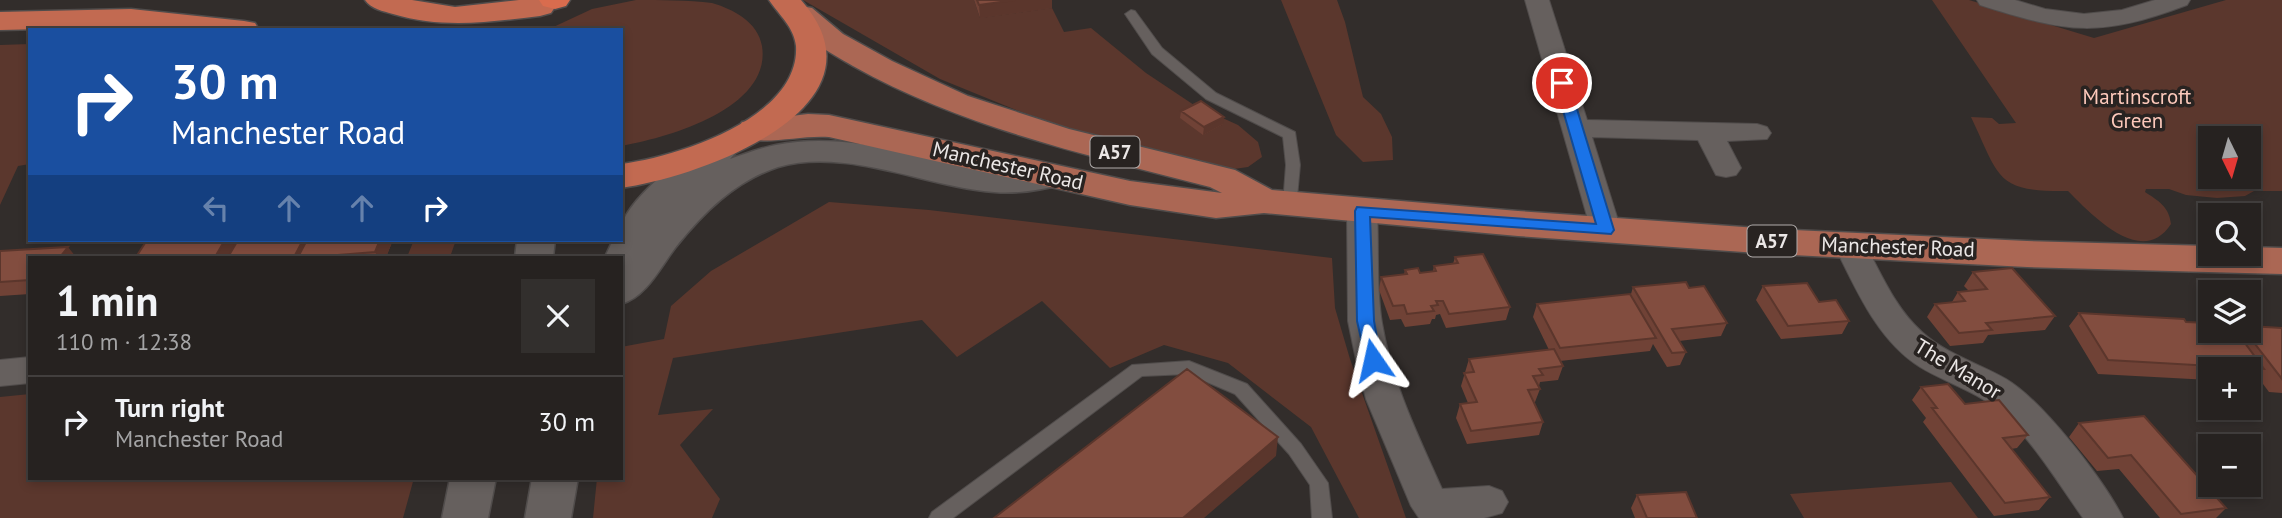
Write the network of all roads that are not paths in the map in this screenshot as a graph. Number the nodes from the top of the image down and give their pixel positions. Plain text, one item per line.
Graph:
1 (380, 0) edge
2 (1537, 0) edge
3 (1989, 0) edge
4 (2178, 0) edge
5 (547, 3) edge
6 (792, 7) edge
7 (1131, 14) dead end
8 (0, 21) edge
9 (225, 28) edge
10 (504, 28) edge
11 (1575, 128) junction
12 (1708, 132) junction
13 (1757, 134) dead end
14 (739, 138) junction
15 (1726, 168) dead end
16 (623, 176) edge
17 (1049, 176) junction
18 (1277, 202) junction
19 (1362, 211) junction
20 (1606, 230) junction
21 (1850, 245) junction
22 (623, 260) edge
23 (2282, 261) edge
24 (623, 288) edge
25 (28, 370) edge
26 (0, 373) edge
27 (473, 480) edge
28 (555, 480) edge
29 (1489, 502) dead end
30 (465, 518) edge
31 (548, 518) edge
32 (939, 518) edge
33 (1322, 518) edge
34 (2105, 518) edge

1 - 5 highway
2 - 11 street
3 - 4 street
5 - 10 highway
6 - 14 highway, A57
6 - 18 main road, Manchester Road / A57
7 - 18 lane
8 - 9 highway
11 - 12 street
11 - 20 street
12 - 13 street
12 - 15 street
14 - 16 highway, A57
14 - 17 main road, Manchester Road / A57
14 - 22 main road
17 - 18 main road, Manchester Road / A57
17 - 24 main road
18 - 19 main road, Manchester Road / A57
19 - 20 main road, Manchester Road / A57
19 - 29 street
20 - 21 main road, Manchester Road / A57
21 - 23 main road, Manchester Road / A57
21 - 34 street, The Manor
25 - 26 street
27 - 30 main road
28 - 31 main road
32 - 33 lane

